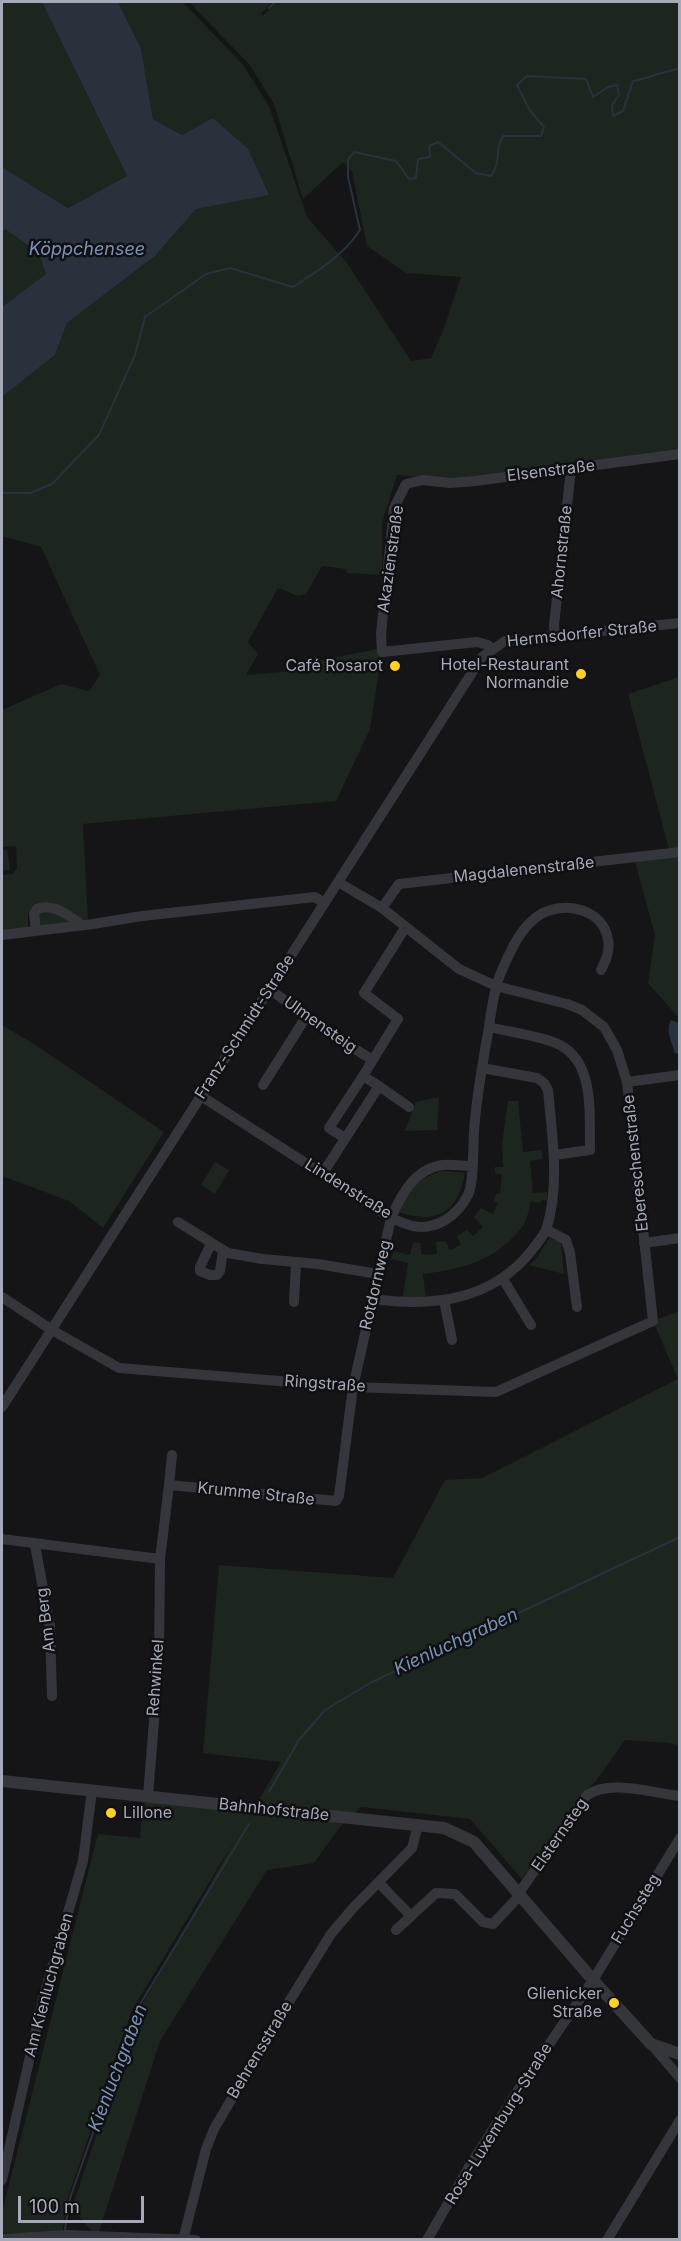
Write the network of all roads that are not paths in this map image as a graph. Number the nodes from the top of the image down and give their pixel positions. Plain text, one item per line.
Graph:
1 (680, 454) edge
2 (571, 469) junction
3 (423, 480) joint
4 (680, 623) edge
5 (555, 635) junction
6 (491, 649) junction
7 (382, 652) joint
8 (680, 852) edge
9 (338, 882) junction
10 (324, 903) junction
11 (382, 908) junction
12 (80, 925) junction
13 (405, 928) junction
14 (36, 930) junction
15 (2, 935) edge
16 (601, 970) dead end
17 (496, 986) junction
18 (269, 989) junction
19 (306, 1017) junction
20 (489, 1027) junction
21 (371, 1059) junction
22 (482, 1068) junction
23 (680, 1075) edge
24 (363, 1076) junction
25 (627, 1082) junction
26 (263, 1085) dead end
27 (379, 1086) junction
28 (201, 1096) junction
29 (410, 1107) dead end
30 (345, 1138) junction
31 (554, 1155) junction
32 (472, 1166) junction
33 (323, 1173) junction
34 (391, 1218) junction
35 (178, 1222) dead end
36 (547, 1230) junction
37 (680, 1238) edge
38 (211, 1244) junction
39 (644, 1244) junction
40 (223, 1251) junction
41 (296, 1262) junction
42 (378, 1274) junction
43 (503, 1279) junction
44 (2, 1297) edge
45 (373, 1299) junction
46 (444, 1300) junction
47 (294, 1302) dead end
48 (577, 1307) dead end
49 (653, 1321) joint
50 (531, 1324) dead end
51 (52, 1330) junction
52 (452, 1340) dead end
53 (353, 1387) junction
54 (2, 1407) edge
55 (172, 1455) dead end
56 (169, 1485) junction
57 (2, 1539) edge
58 (35, 1545) junction
59 (160, 1559) junction
60 (52, 1696) dead end
61 (2, 1781) edge
62 (92, 1790) junction
63 (148, 1796) junction
64 (680, 1796) edge
65 (418, 1825) junction
66 (680, 1838) edge
67 (379, 1883) junction
68 (520, 1894) junction
69 (411, 1916) junction
70 (396, 1930) dead end
71 (593, 1980) junction
72 (651, 2044) junction
73 (680, 2054) edge
74 (680, 2078) edge
75 (680, 2120) edge
76 (2, 2180) edge
77 (2, 2239) edge
78 (183, 2239) edge
79 (196, 2240) edge
80 (427, 2240) edge
81 (607, 2240) edge

1 - 2 street, Elsenstraße
2 - 3 street, Elsenstraße
2 - 5 street, Ahornstraße
3 - 7 street, Akazienstraße
4 - 5 street, Hermsdorfer Straße
5 - 6 street, Hermsdorfer Straße
6 - 7 street, Hermsdorfer Straße
6 - 9 street, Franz-Schmidt-Straße
8 - 11 street, Magdalenenstraße
9 - 10 street, Franz-Schmidt-Straße
9 - 11 street, Ebereschenstraße
10 - 12 street
10 - 18 street, Franz-Schmidt-Straße
11 - 13 street, Ebereschenstraße
12 - 14 street
12 - 14 street
13 - 17 street, Ebereschenstraße
13 - 21 street
14 - 15 street
16 - 17 street, Lindenstraße
17 - 20 street, Lindenstraße
17 - 25 street, Ebereschenstraße
18 - 19 street, Ulmensteig
18 - 28 street, Franz-Schmidt-Straße
19 - 21 street, Ulmensteig
19 - 26 street
20 - 22 street, Lindenstraße
20 - 31 street
21 - 24 street
22 - 31 street
22 - 32 street, Lindenstraße
23 - 25 street, Ebereschenstraße
24 - 27 street
24 - 30 street
25 - 39 street, Ebereschenstraße
27 - 29 street
27 - 30 street
28 - 33 street, Lindenstraße
28 - 51 street, Franz-Schmidt-Straße
30 - 33 street
31 - 36 street
32 - 34 street, Rotdornweg
32 - 34 street, Lindenstraße
33 - 34 street, Lindenstraße
34 - 42 street, Rotdornweg
35 - 38 street
36 - 43 street
36 - 48 street
37 - 39 street, Ebereschenstraße
38 - 40 street
38 - 40 street
39 - 49 street, Ebereschenstraße
40 - 41 street
41 - 42 street
41 - 47 street
42 - 45 street, Rotdornweg
43 - 46 street
43 - 50 street
44 - 51 street, Ringstraße
45 - 46 street
45 - 53 street, Rotdornweg
46 - 52 street
49 - 53 street, Ringstraße
51 - 53 street, Ringstraße
51 - 54 street, Franz-Schmidt-Straße
53 - 56 street, Krumme Straße
55 - 56 street
56 - 59 street
57 - 58 street
58 - 59 street
58 - 60 street, Am Berg
59 - 63 street, Rehwinkel
61 - 62 street, Bahnhofstraße
62 - 63 street, Bahnhofstraße
62 - 76 street, Am Kienluchgraben
63 - 65 street, Bahnhofstraße
64 - 68 street, Elsternsteg
65 - 67 street, Behrensstraße
65 - 68 street, Bahnhofstraße
66 - 71 street, Fuchssteg
67 - 69 street
67 - 78 street, Behrensstraße
68 - 69 street
68 - 71 street, Bahnhofstraße
69 - 70 street
71 - 72 street, Bahnhofstraße
71 - 80 street, Rosa-Luxemburg-Straße
72 - 73 street
72 - 74 street, Bahnhofstraße
75 - 81 street
77 - 78 street
78 - 79 street

